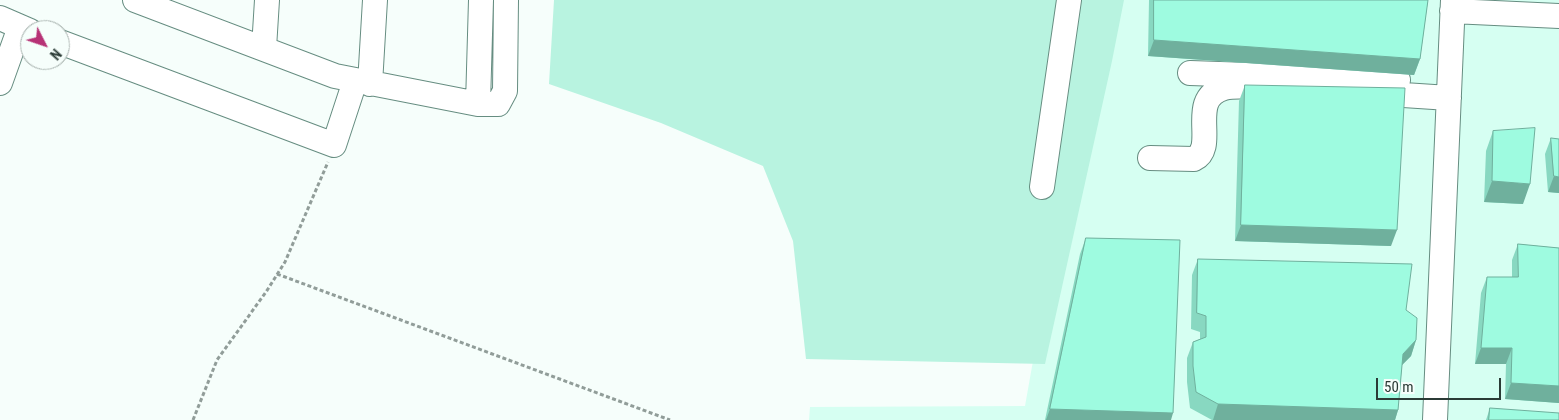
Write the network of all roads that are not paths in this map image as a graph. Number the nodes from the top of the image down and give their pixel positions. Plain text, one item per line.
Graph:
1 (267, 0) edge
2 (375, 0) edge
3 (481, 0) edge
4 (506, 0) edge
5 (1069, 0) edge
6 (148, 2) edge
7 (1452, 5) edge
8 (1559, 16) edge
9 (17, 25) edge
10 (70, 46) edge
11 (264, 48) junction
12 (1190, 73) dead end
13 (0, 83) edge
14 (363, 83) junction
15 (1449, 89) junction
16 (478, 104) junction
17 (1150, 158) dead end
18 (1042, 187) dead end
19 (1434, 420) edge

1 - 11 street
2 - 14 street
3 - 16 street
4 - 16 street
5 - 18 street
6 - 11 street
7 - 8 street
7 - 15 street
9 - 13 street
10 - 14 street
11 - 14 street
12 - 15 street
14 - 16 street
15 - 17 street
15 - 19 street

